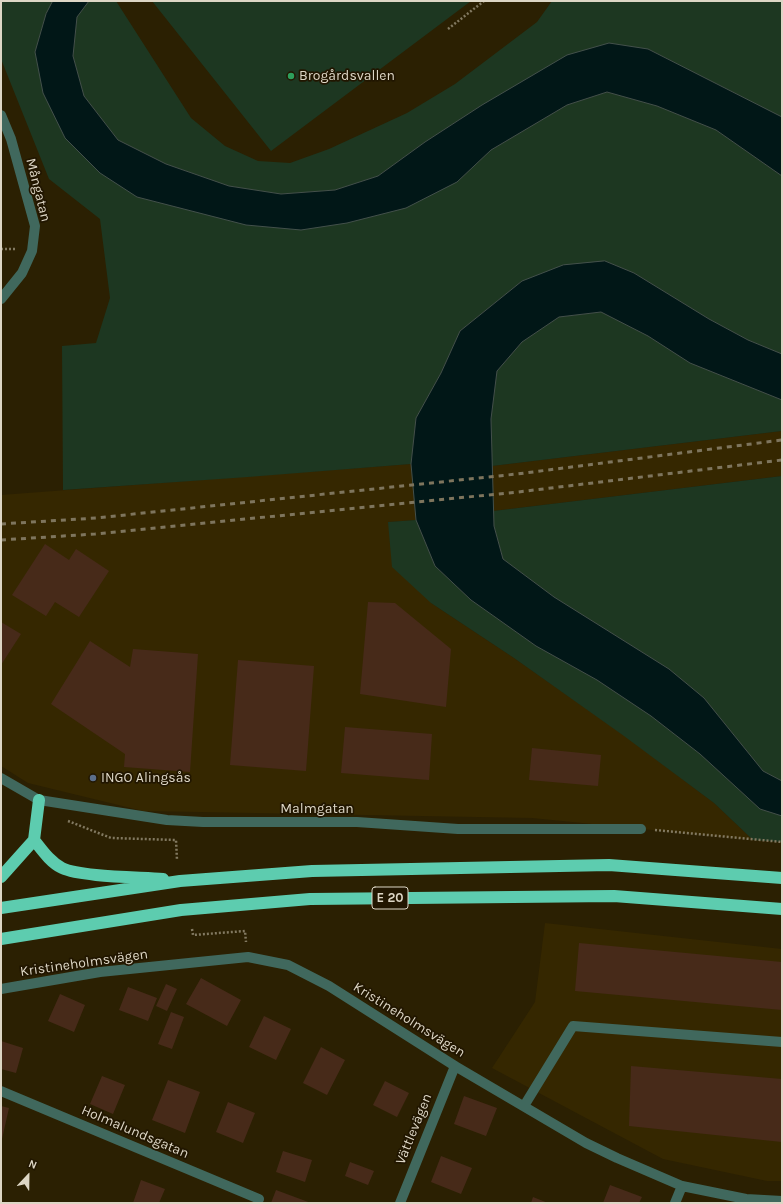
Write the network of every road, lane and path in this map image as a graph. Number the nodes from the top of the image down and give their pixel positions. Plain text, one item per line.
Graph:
1 (484, 1) edge
2 (448, 29) dead end
3 (1, 115) edge
4 (1, 248) edge
5 (19, 249) dead end
6 (1, 299) edge
7 (1, 778) edge
8 (39, 800) junction
9 (66, 820) dead end
10 (640, 829) joint
11 (34, 840) junction
12 (782, 842) edge
13 (177, 860) dead end
14 (1, 877) edge
15 (782, 878) edge
16 (180, 882) junction
17 (1, 908) edge
18 (782, 909) edge
19 (192, 929) dead end
20 (1, 939) edge
21 (248, 957) junction
22 (1, 989) edge
23 (782, 1042) edge
24 (455, 1066) junction
25 (1, 1091) edge
26 (524, 1106) junction
27 (682, 1186) junction
28 (259, 1200) dead end
29 (782, 1202) edge
30 (400, 1203) edge
31 (675, 1203) edge

1 - 2 path
3 - 6 street, Mångatan
4 - 5 path
7 - 8 street, Malmgatan
8 - 10 street, Malmgatan
8 - 11 highway
9 - 13 path
10 - 12 path
11 - 14 highway
11 - 16 highway
15 - 16 highway, E 20
16 - 17 highway, E 20
18 - 20 highway, E 20
19 - 21 path
21 - 22 street, Kristineholmsvägen
21 - 24 street, Kristineholmsvägen
23 - 26 street
24 - 26 street, Kristineholmsvägen
24 - 30 street, Vättlevägen
25 - 28 street, Holmalundsgatan
26 - 27 street, Kristineholmsvägen
27 - 29 street, Kristineholmsvägen
27 - 31 street

